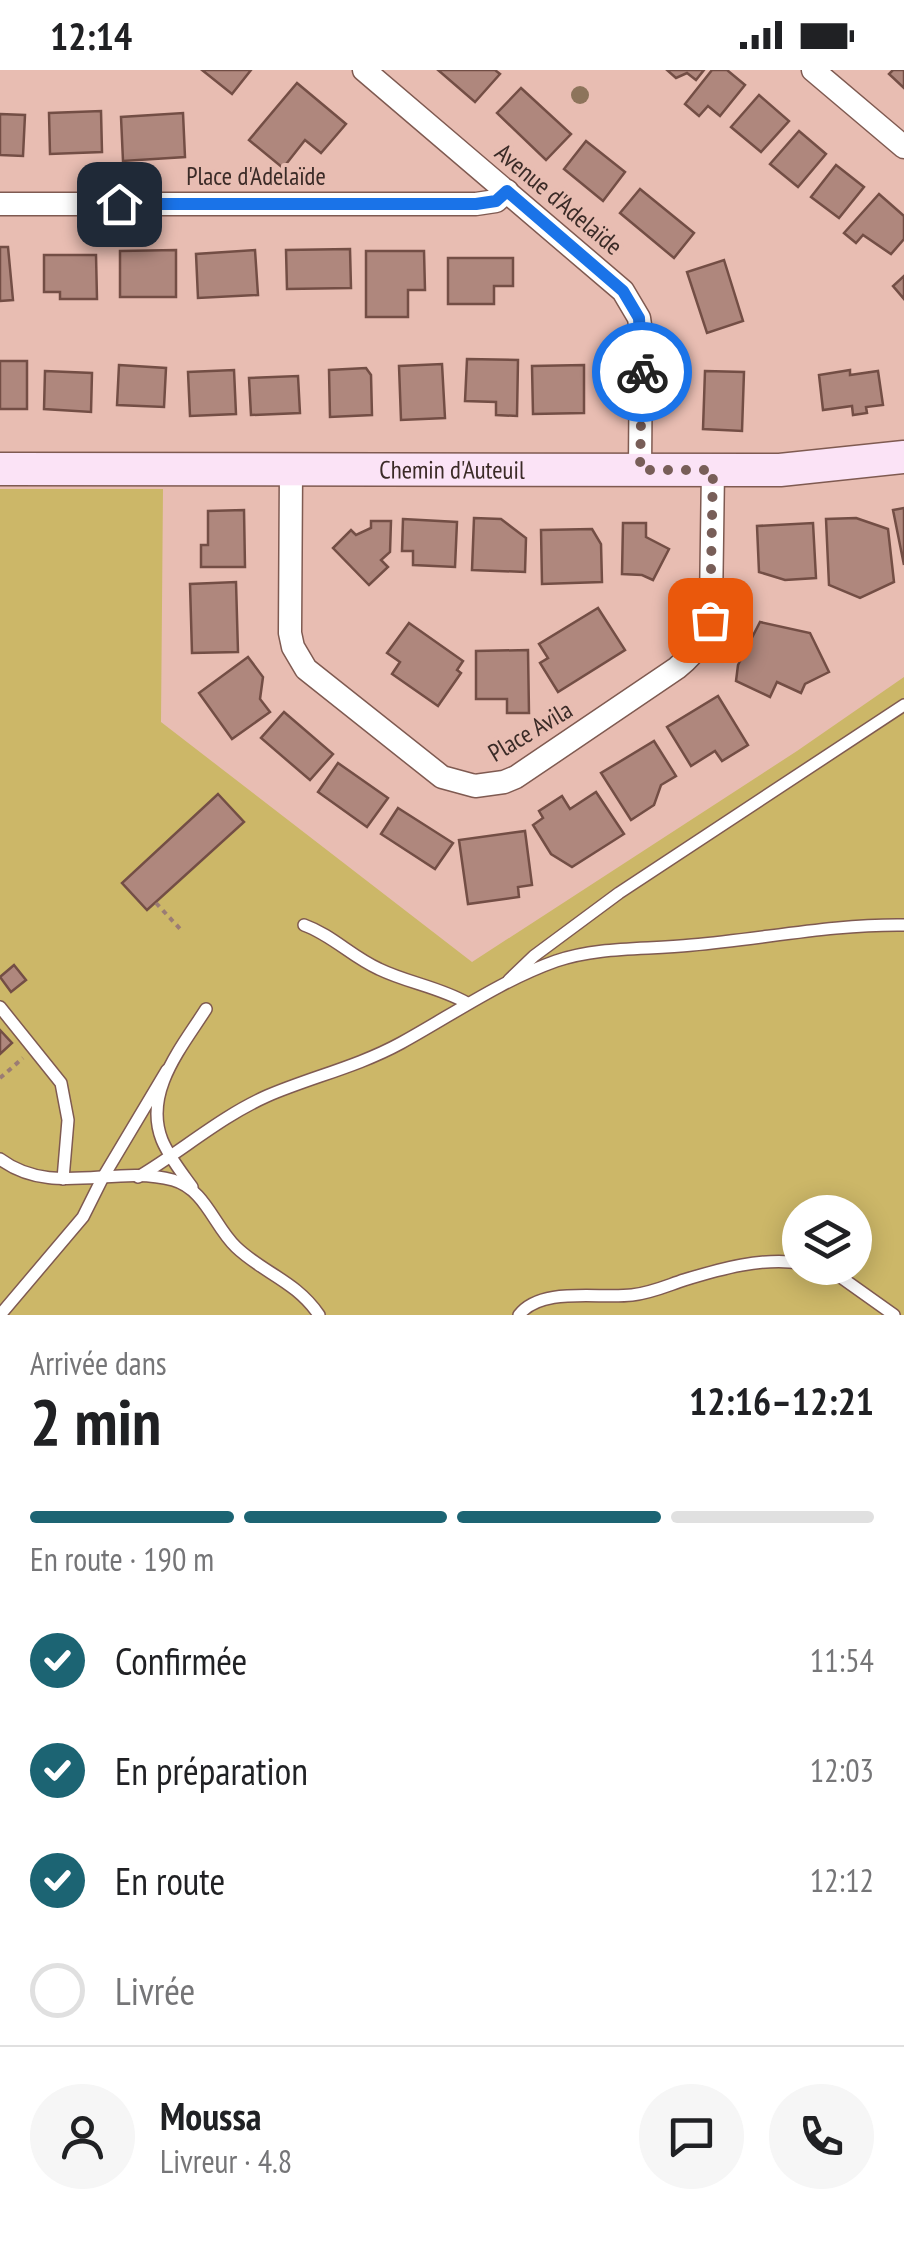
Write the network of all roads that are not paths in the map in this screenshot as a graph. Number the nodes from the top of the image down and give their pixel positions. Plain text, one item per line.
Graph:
1 (364, 70) edge
2 (813, 70) edge
3 (904, 147) edge
4 (507, 191) junction
5 (0, 204) edge
6 (904, 457) edge
7 (0, 469) edge
8 (291, 470) junction
9 (640, 470) junction
10 (713, 470) junction
11 (904, 706) edge
12 (304, 925) dead end
13 (904, 926) edge
14 (503, 986) junction
15 (468, 1003) junction
16 (0, 1007) edge
17 (206, 1009) dead end
18 (167, 1070) junction
19 (171, 1156) junction
20 (0, 1159) edge
21 (138, 1177) junction
22 (63, 1179) junction
23 (102, 1179) junction
24 (198, 1196) junction
25 (782, 1261) edge
26 (852, 1285) edge
27 (0, 1315) edge
28 (318, 1315) edge
29 (519, 1315) edge
30 (894, 1315) edge

1 - 4 street, Avenue d'Adelaïde
2 - 3 street
4 - 5 street, Place d'Adelaïde
4 - 9 street, Avenue d'Adelaïde
6 - 10 street, Chemin d'Auteuil
7 - 8 street, Chemin d'Auteuil
8 - 9 street, Chemin d'Auteuil
8 - 10 street, Place Avila
9 - 10 street, Chemin d'Auteuil
11 - 14 lane
12 - 15 lane
13 - 14 lane
14 - 15 lane
15 - 19 lane
16 - 22 lane
17 - 18 lane
18 - 19 lane
18 - 23 lane
19 - 21 lane
19 - 24 lane
20 - 22 lane
21 - 23 lane
21 - 24 lane
22 - 23 lane
23 - 27 lane
24 - 28 lane
25 - 29 lane
26 - 30 lane

